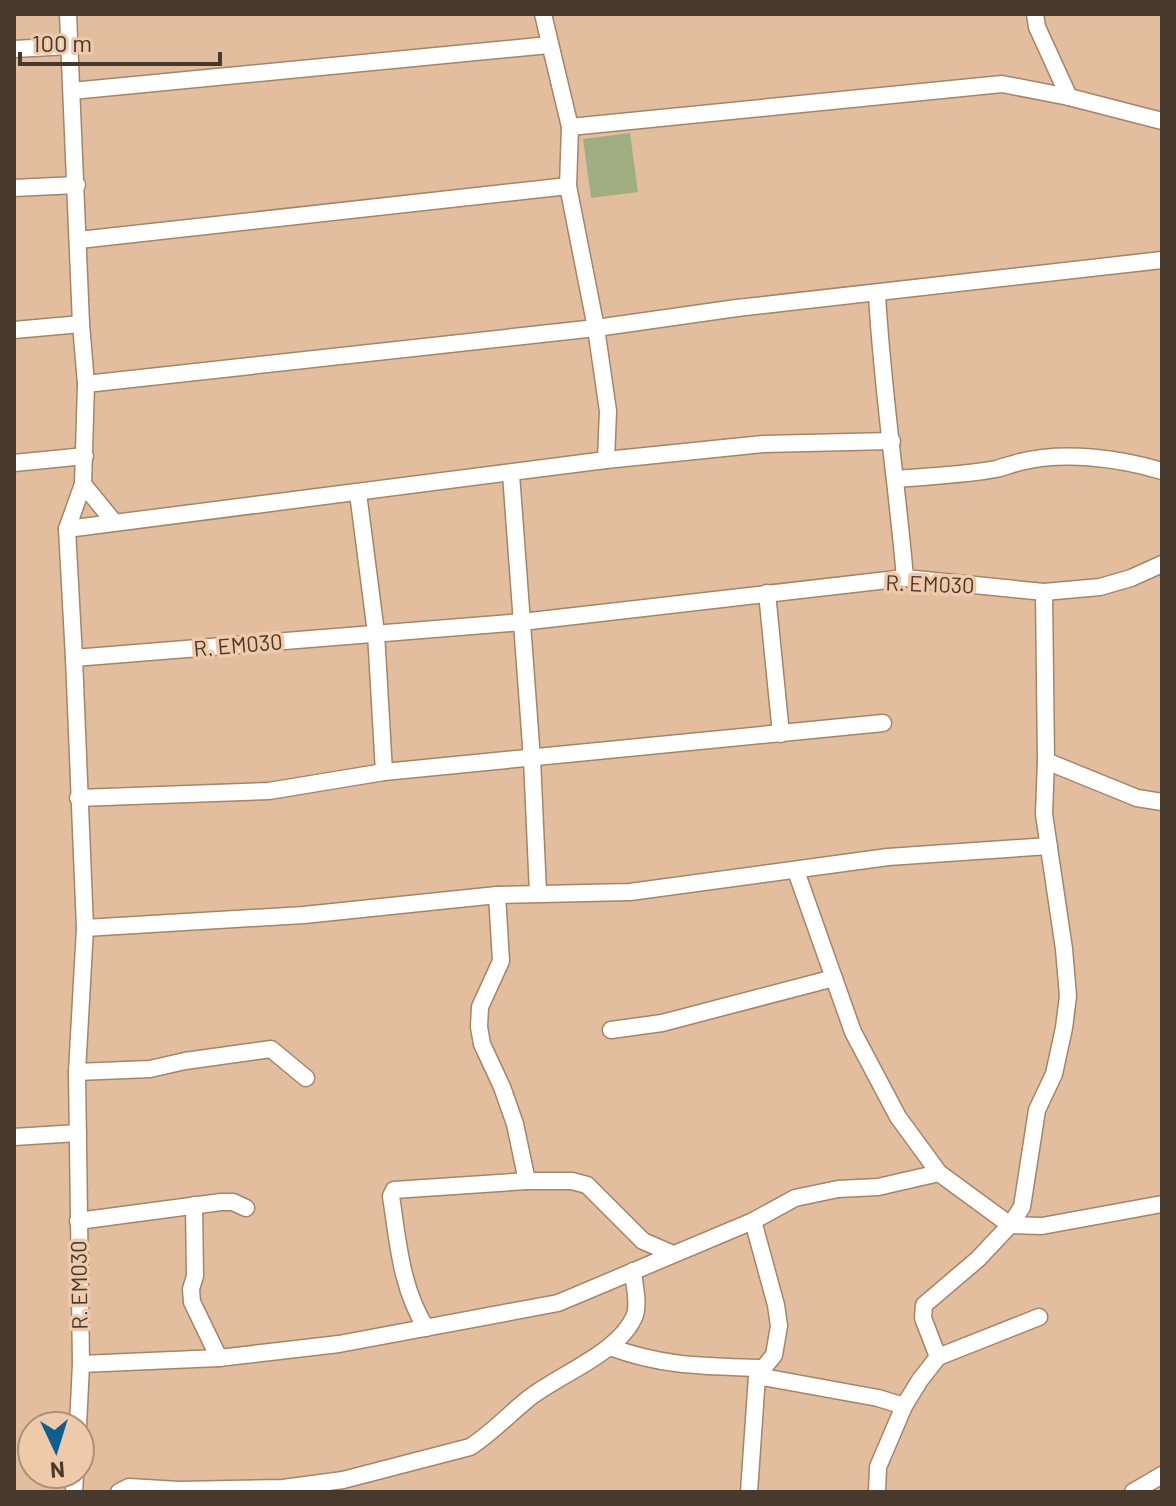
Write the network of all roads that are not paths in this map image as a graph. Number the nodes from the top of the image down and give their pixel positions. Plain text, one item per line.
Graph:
1 (68, 14) edge
2 (543, 14) edge
3 (1035, 14) edge
4 (549, 45) junction
5 (70, 46) junction
6 (14, 49) edge
7 (72, 91) junction
8 (1069, 97) junction
9 (1162, 121) edge
10 (570, 127) junction
11 (77, 185) junction
12 (568, 186) junction
13 (14, 188) edge
14 (79, 240) junction
15 (1162, 260) edge
16 (877, 294) junction
17 (81, 324) junction
18 (596, 328) junction
19 (14, 330) edge
20 (86, 384) junction
21 (892, 441) junction
22 (85, 456) junction
23 (606, 460) junction
24 (14, 463) edge
25 (1162, 471) edge
26 (511, 474) junction
27 (897, 479) junction
28 (83, 484) junction
29 (358, 493) junction
30 (114, 522) junction
31 (67, 529) junction
32 (1162, 564) edge
33 (905, 578) junction
34 (1044, 592) junction
35 (767, 593) junction
36 (522, 622) junction
37 (376, 633) junction
38 (74, 658) junction
39 (883, 723) dead end
40 (781, 734) junction
41 (532, 759) junction
42 (1046, 761) junction
43 (384, 772) junction
44 (78, 798) junction
45 (1162, 802) edge
46 (1049, 846) junction
47 (796, 871) junction
48 (538, 893) junction
49 (497, 895) junction
50 (85, 928) junction
51 (834, 978) junction
52 (611, 1030) dead end
53 (77, 1072) junction
54 (306, 1078) dead end
55 (78, 1133) junction
56 (14, 1137) edge
57 (939, 1173) junction
58 (527, 1181) junction
59 (1162, 1204) edge
60 (194, 1205) junction
61 (246, 1208) dead end
62 (78, 1221) junction
63 (753, 1221) junction
64 (1010, 1225) junction
65 (673, 1254) junction
66 (633, 1271) junction
67 (1039, 1317) dead end
68 (426, 1328) junction
69 (610, 1347) junction
70 (938, 1357) junction
71 (219, 1358) junction
72 (81, 1364) junction
73 (760, 1372) junction
74 (904, 1406) junction
75 (79, 1410) edge
76 (1162, 1475) edge
77 (284, 1490) edge
78 (119, 1492) edge
79 (749, 1492) edge
80 (877, 1492) edge
81 (1133, 1492) edge

1 - 5 street
2 - 4 street
3 - 8 street
4 - 7 street
4 - 10 street
5 - 6 street
5 - 7 street
7 - 11 street
8 - 9 street
8 - 10 street
10 - 12 street
11 - 13 street
11 - 14 street
12 - 14 street
12 - 18 street
14 - 17 street
15 - 16 street
16 - 18 street
16 - 21 street
17 - 19 street
17 - 20 street
18 - 20 street
18 - 23 street
20 - 22 street
21 - 23 street
21 - 27 street
22 - 24 street
22 - 28 street
23 - 26 street
25 - 27 street
26 - 29 street
26 - 36 street
27 - 33 street
28 - 30 street
28 - 31 street
29 - 30 street
29 - 37 street
30 - 31 street
31 - 38 street
32 - 34 street, R. EM030
33 - 34 street, R. EM030
33 - 35 street, R. EM030
34 - 42 street
35 - 36 street, R. EM030
35 - 40 street
36 - 37 street, R. EM030
36 - 41 street
37 - 38 street, R. EM030
37 - 43 street
38 - 44 street, R. EM030
39 - 40 street
40 - 41 street
41 - 43 street
41 - 48 street
42 - 45 street
42 - 46 street
43 - 44 street
44 - 50 street, R. EM030
46 - 47 street
46 - 64 street
47 - 48 street
47 - 51 street
48 - 49 street
49 - 50 street
49 - 58 street
50 - 53 street, R. EM030
51 - 52 street
51 - 57 street
53 - 54 street
53 - 55 street, R. EM030
55 - 56 street
55 - 62 street, R. EM030
57 - 63 street
57 - 64 street
58 - 65 street
58 - 68 street
59 - 64 street
60 - 61 street
60 - 62 street
60 - 71 street
62 - 72 street, R. EM030
63 - 65 street
63 - 73 street
64 - 70 street
65 - 66 street
66 - 68 street
66 - 69 street
67 - 70 street
68 - 71 street
69 - 73 street
69 - 77 street
70 - 74 street
71 - 72 street
72 - 75 street, R. EM030
73 - 74 street
73 - 79 street
74 - 80 street
76 - 81 street
77 - 78 street

